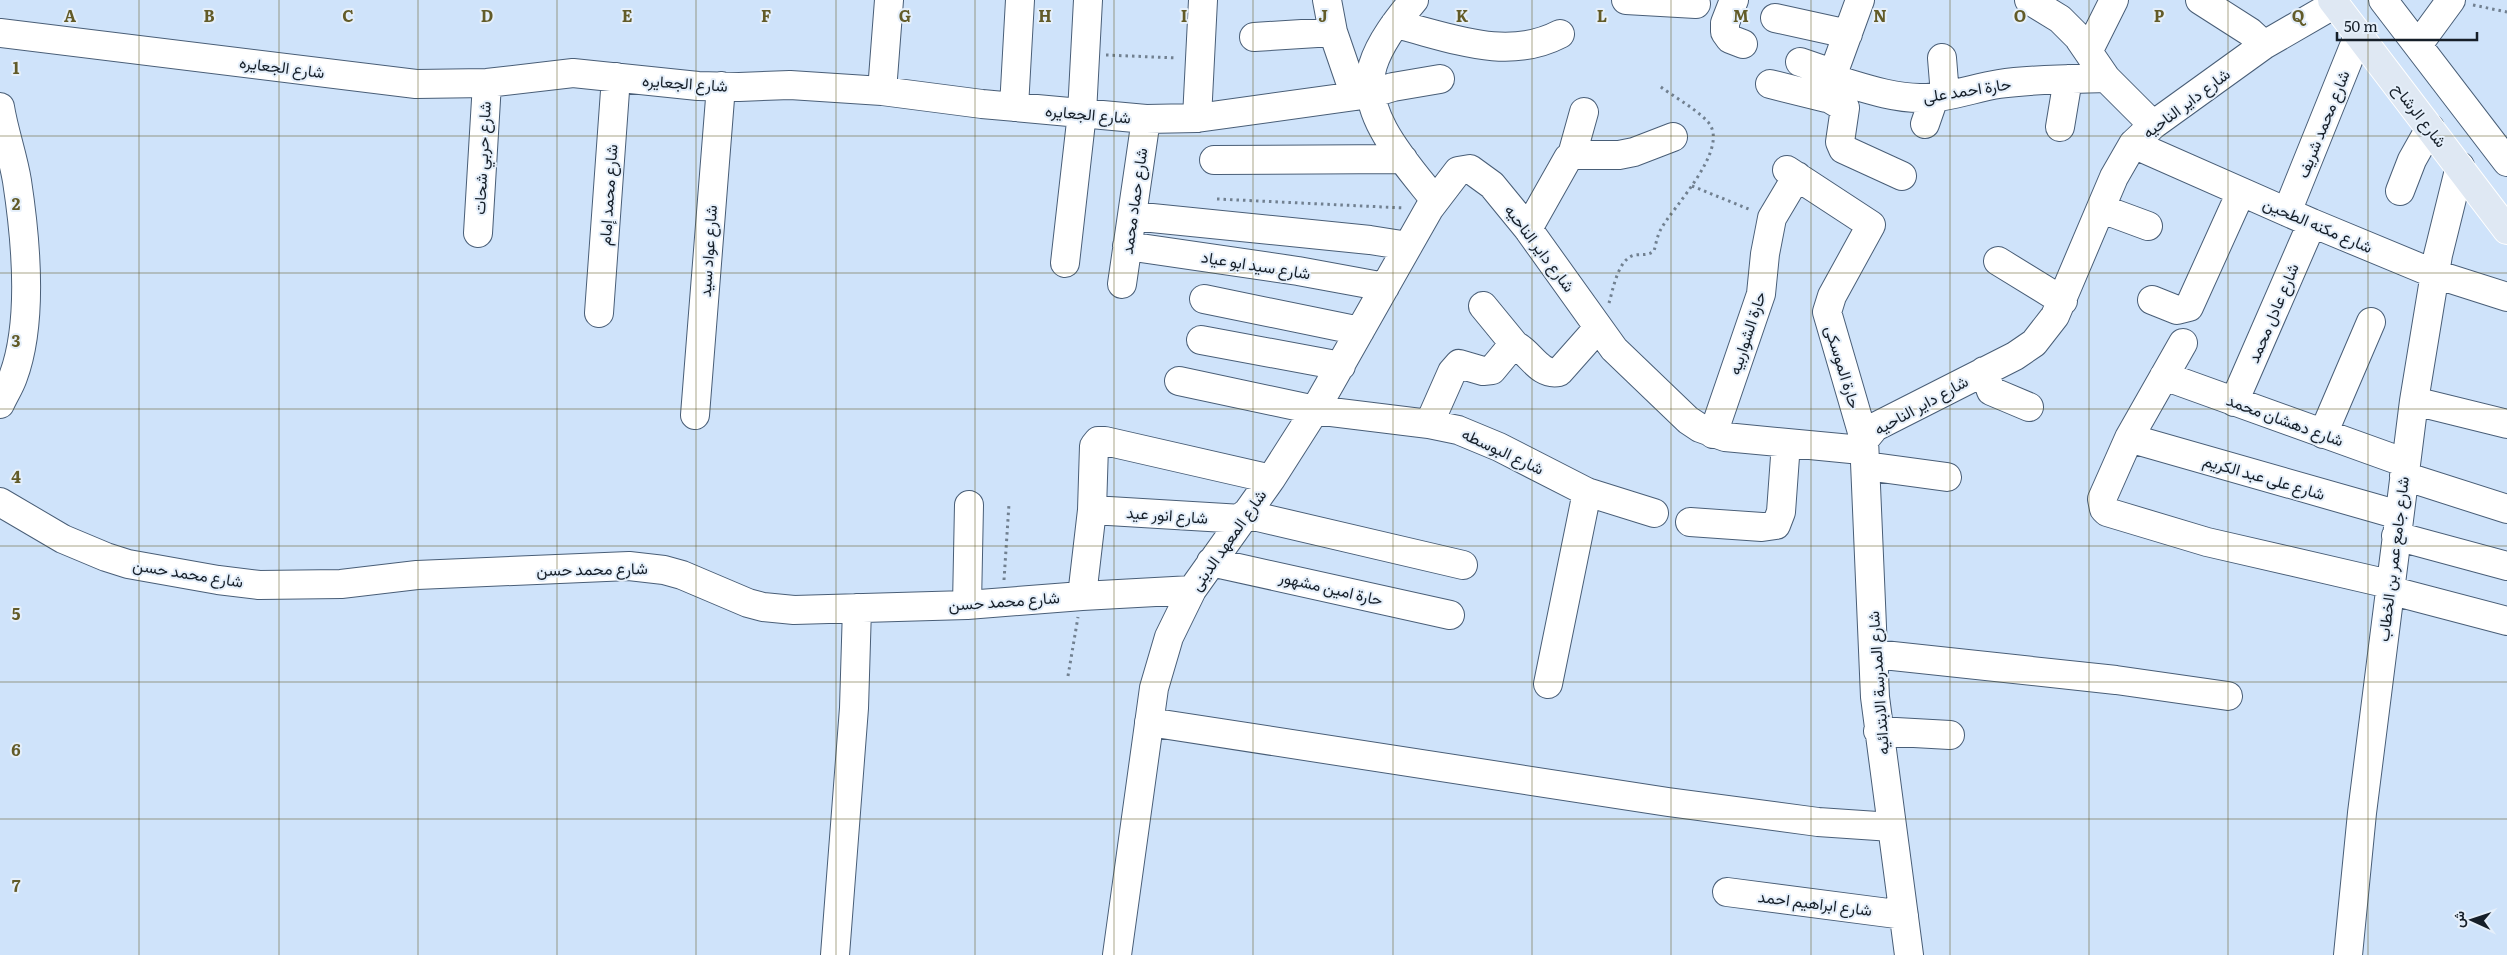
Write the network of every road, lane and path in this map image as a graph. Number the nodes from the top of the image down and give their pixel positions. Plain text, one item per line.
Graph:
1 (889, 0) edge
2 (1020, 0) edge
3 (1088, 0) edge
4 (1203, 0) edge
5 (1327, 0) edge
6 (1414, 0) edge
7 (1626, 0) edge
8 (1734, 0) edge
9 (1860, 0) edge
10 (2114, 0) edge
11 (2200, 0) edge
12 (2450, 0) edge
13 (2038, 2) edge
14 (2334, 2) edge
15 (2390, 3) edge
16 (1696, 4) dead end
17 (2507, 12) edge
18 (1774, 18) dead end
19 (1395, 24) junction
20 (1333, 32) junction
21 (0, 33) edge
22 (1560, 34) dead end
23 (1848, 34) junction
24 (1254, 37) dead end
25 (2361, 39) junction
26 (1743, 44) dead end
27 (2264, 45) junction
28 (2418, 45) junction
29 (2089, 50) junction
30 (1085, 54) junction
31 (1942, 58) dead end
32 (1200, 59) junction
33 (1800, 62) dead end
34 (616, 77) junction
35 (2106, 78) junction
36 (1440, 79) dead end
37 (2068, 79) junction
38 (487, 83) junction
39 (1830, 83) junction
40 (1770, 84) dead end
41 (1658, 85) dead end
42 (721, 86) junction
43 (882, 91) junction
44 (1363, 95) junction
45 (1940, 96) junction
46 (0, 107) edge
47 (1014, 107) junction
48 (1584, 112) dead end
49 (1082, 113) junction
50 (1197, 118) junction
51 (1146, 119) junction
52 (1924, 124) dead end
53 (2153, 125) junction
54 (2060, 127) dead end
55 (2430, 128) junction
56 (1672, 138) dead end
57 (2133, 144) junction
58 (1572, 155) junction
59 (1403, 159) junction
60 (1214, 160) dead end
61 (2507, 162) edge
62 (2460, 166) junction
63 (1458, 171) joint
64 (1792, 173) joint
65 (1902, 176) dead end
66 (1692, 186) junction
67 (2400, 191) dead end
68 (2241, 192) junction
69 (1217, 199) dead end
70 (1432, 205) junction
71 (2102, 209) junction
72 (2287, 212) junction
73 (1132, 216) junction
74 (1772, 218) junction
75 (2312, 224) junction
76 (2148, 226) dead end
77 (1528, 229) junction
78 (2507, 230) edge
79 (478, 233) dead end
80 (1128, 246) junction
81 (1408, 246) junction
82 (1998, 261) dead end
83 (1064, 263) dead end
84 (2434, 274) junction
85 (1122, 284) dead end
86 (1385, 287) junction
87 (2507, 297) edge
88 (1204, 299) dead end
89 (2063, 300) junction
90 (2152, 300) dead end
91 (1482, 306) dead end
92 (599, 313) dead end
93 (2371, 322) dead end
94 (1597, 327) junction
95 (1360, 331) junction
96 (1200, 340) dead end
97 (2183, 343) dead end
98 (1515, 346) junction
99 (1341, 366) junction
100 (1984, 370) junction
101 (2164, 376) junction
102 (1179, 381) dead end
103 (2414, 401) junction
104 (2234, 402) junction
105 (0, 404) edge
106 (2029, 407) dead end
107 (1315, 410) junction
108 (695, 415) dead end
109 (1429, 424) junction
110 (2507, 424) edge
111 (1713, 434) junction
112 (2323, 434) junction
113 (2129, 438) junction
114 (1864, 439) junction
115 (1786, 443) junction
116 (1866, 466) junction
117 (2405, 470) junction
118 (1947, 477) dead end
119 (1270, 479) junction
120 (1587, 492) junction
121 (0, 502) edge
122 (1009, 504) dead end
123 (969, 505) dead end
124 (2507, 508) edge
125 (1092, 510) junction
126 (1654, 513) dead end
127 (1243, 517) junction
128 (1690, 522) dead end
129 (2397, 526) junction
130 (1211, 562) junction
131 (1463, 565) dead end
132 (2507, 566) edge
133 (2389, 587) junction
134 (1192, 590) junction
135 (1082, 596) junction
136 (1002, 603) junction
137 (967, 605) junction
138 (857, 608) junction
139 (1450, 615) dead end
140 (2507, 620) edge
141 (1874, 654) junction
142 (1068, 676) dead end
143 (1548, 684) dead end
144 (2228, 696) dead end
145 (1149, 722) junction
146 (1878, 731) junction
147 (1950, 735) dead end
148 (1892, 827) junction
149 (1726, 892) dead end
150 (1904, 915) junction
151 (835, 955) edge
152 (1117, 955) edge
153 (1909, 955) edge
154 (2348, 955) edge

1 - 43 street
2 - 47 street
3 - 30 street
4 - 32 street
5 - 20 street
6 - 19 street
7 - 16 street
8 - 26 street
9 - 23 street
10 - 29 street
11 - 27 street
12 - 17 path
12 - 28 street
13 - 29 street
14 - 25 main road, شارع الرشاح
14 - 27 street, شارع داير الناحيه
15 - 25 street, شارع محمد شريف
15 - 28 street
18 - 23 street
19 - 22 street
19 - 44 street
20 - 24 street
20 - 44 street
21 - 38 street, شارع الجعايره
23 - 39 street
25 - 55 main road, شارع الرشاح
25 - 72 street, شارع محمد شريف
27 - 53 street, شارع داير الناحيه
28 - 61 street
29 - 35 street
30 - 32 path
30 - 49 street
31 - 45 street
32 - 50 street
33 - 39 street
34 - 38 street, شارع الجعايره
34 - 42 street, شارع الجعايره
34 - 92 street, شارع محمد إمام
35 - 37 street, حارة احمد على
35 - 53 street
36 - 44 street, شارع الجعايره
37 - 45 street, حارة احمد على
37 - 54 street
38 - 79 street, شارع حربي شحات
39 - 40 street
39 - 45 street, حارة احمد على
39 - 65 street
41 - 66 path
42 - 43 street, شارع الجعايره
42 - 108 street, شارع عواد سيد
43 - 47 street, شارع الجعايره
44 - 50 street, شارع الجعايره
44 - 59 street
45 - 52 street
46 - 105 street
47 - 49 street, شارع الجعايره
48 - 58 street
49 - 51 street, شارع الجعايره
49 - 83 street
50 - 51 street, شارع الجعايره
51 - 73 street, شارع حماد محمد
53 - 57 street, شارع داير الناحيه
55 - 62 main road, شارع الرشاح
55 - 67 street
56 - 58 street
57 - 68 street, شارع مكنه الطحين
57 - 71 street, شارع داير الناحيه
58 - 77 street
59 - 60 street
59 - 70 street
62 - 78 main road, شارع الرشاح
62 - 84 street, شارع جامع عمر بن الخطاب
63 - 70 street, شارع المعهد الدينى
63 - 77 street, شارع داير الناحيه
64 - 74 street, حارة الشواربيه
64 - 114 street, حارة الموسكى
66 - 74 path
66 - 94 path
68 - 72 street, شارع مكنه الطحين
68 - 90 street
69 - 70 path
70 - 81 street, شارع المعهد الدينى
71 - 76 street
71 - 89 street, شارع داير الناحيه
72 - 75 street, شارع مكنه الطحين
73 - 80 street, شارع حماد محمد
73 - 81 street
74 - 111 street, حارة الشواربيه
75 - 84 street, شارع مكنه الطحين
75 - 104 street, شارع عادل محمد
77 - 94 street, شارع داير الناحيه
80 - 85 street, شارع حماد محمد
80 - 86 street, شارع سيد ابو عياد
81 - 86 street, شارع المعهد الدينى
82 - 89 street
84 - 87 street, شارع مكنه الطحين
84 - 103 street, شارع جامع عمر بن الخطاب
86 - 95 street, شارع المعهد الدينى
88 - 95 street
89 - 100 street, شارع داير الناحيه
91 - 98 street
93 - 112 street
94 - 98 street
94 - 111 street, شارع داير الناحيه
95 - 99 street, شارع المعهد الدينى
96 - 99 street
97 - 101 street
98 - 109 street
99 - 107 street, شارع المعهد الدينى
100 - 106 street
100 - 114 street, شارع داير الناحيه
101 - 104 street, شارع دهشان محمد
101 - 113 street
102 - 107 street, شارع البوسطه
103 - 110 street
103 - 117 street, شارع جامع عمر بن الخطاب
104 - 112 street, شارع دهشان محمد
107 - 109 street, شارع البوسطه
107 - 119 street, شارع المعهد الدينى
109 - 120 street, شارع البوسطه
111 - 115 street, شارع داير الناحيه
112 - 117 street, شارع دهشان محمد
113 - 129 street, شارع على عبد الكريم
113 - 133 street
114 - 115 street, شارع داير الناحيه
114 - 116 street, شارع المدرسة الابتدائيه
115 - 128 street
116 - 118 street
116 - 141 street, شارع المدرسة الابتدائيه
117 - 124 street, شارع دهشان محمد
117 - 129 street, شارع جامع عمر بن الخطاب
119 - 125 street
119 - 127 street, شارع المعهد الدينى
120 - 126 street, شارع البوسطه
120 - 143 street
121 - 138 street, شارع محمد حسن
122 - 136 path
123 - 137 street
125 - 127 street, شارع انور عيد
125 - 135 street
127 - 130 street, شارع المعهد الدينى
127 - 131 street, شارع انور عيد
129 - 132 street
129 - 133 street, شارع جامع عمر بن الخطاب
130 - 134 street, شارع المعهد الدينى
130 - 139 street, حارة امين مشهور
133 - 140 street
133 - 154 street, شارع جامع عمر بن الخطاب
134 - 135 street, شارع محمد حسن
134 - 145 street, شارع المعهد الدينى
135 - 136 street, شارع محمد حسن
135 - 142 path
136 - 137 street, شارع محمد حسن
137 - 138 street, شارع محمد حسن
138 - 151 street
141 - 144 street
141 - 146 street, شارع المدرسة الابتدائيه
145 - 148 street
145 - 152 street, شارع المعهد الدينى
146 - 147 street
146 - 148 street, شارع المدرسة الابتدائيه
148 - 150 street, شارع المدرسة الابتدائيه
149 - 150 street, شارع ابراهيم احمد
150 - 153 street, شارع المدرسة الابتدائيه

